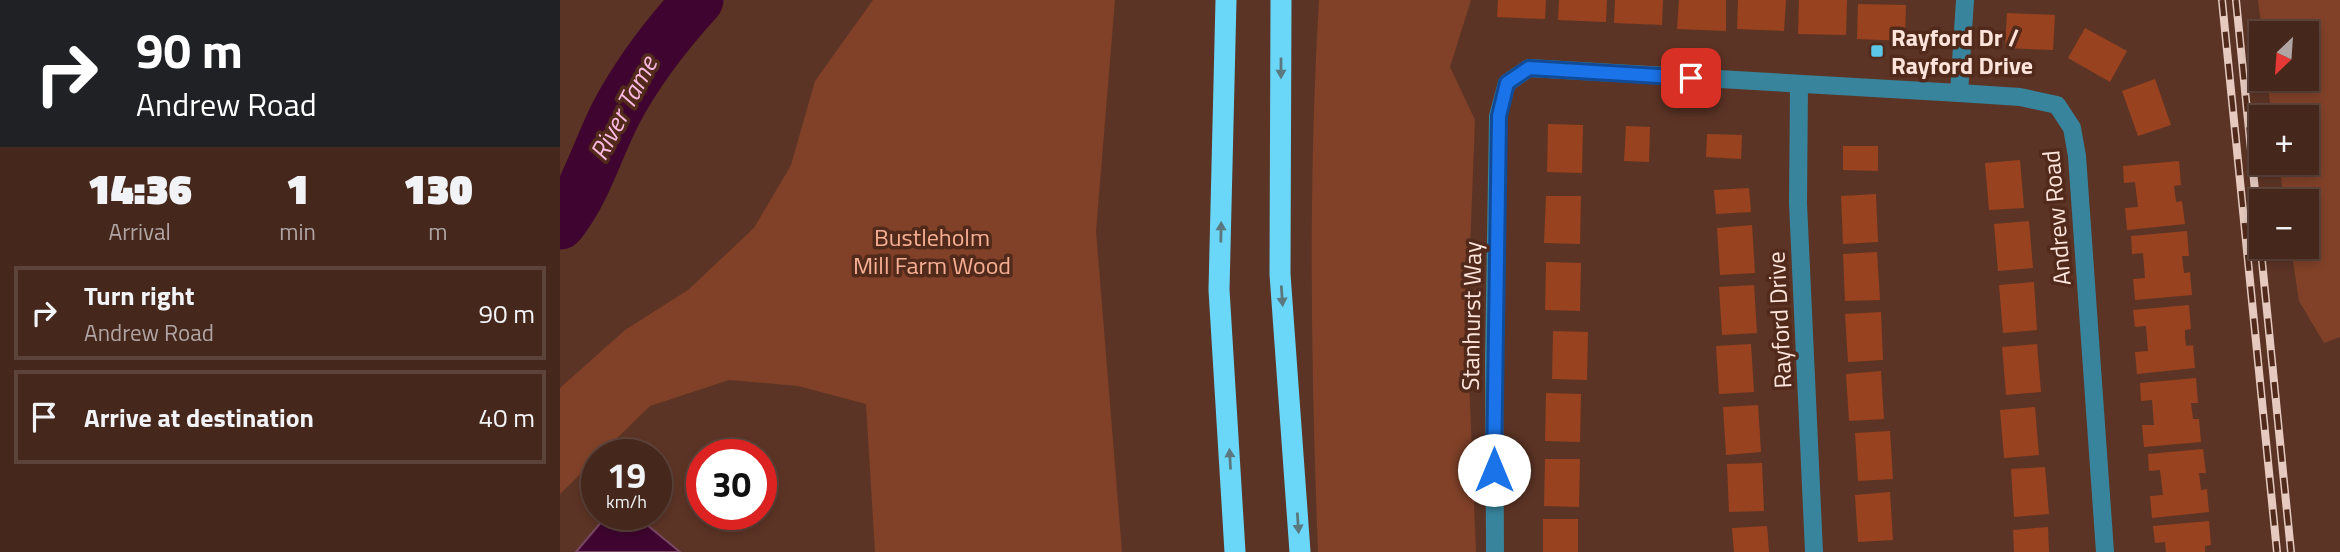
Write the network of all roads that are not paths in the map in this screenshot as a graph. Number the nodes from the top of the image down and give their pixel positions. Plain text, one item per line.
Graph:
1 (1226, 0) edge
2 (1281, 0) edge
3 (1965, 0) edge
4 (1507, 83) joint
5 (1799, 85) junction
6 (1959, 93) junction
7 (1235, 552) edge
8 (1300, 552) edge
9 (1495, 552) edge
10 (1814, 552) edge
11 (2105, 552) edge

7 -> 1 highway
2 -> 8 highway
3 - 6 street
4 - 5 street, Andrew Road
4 - 9 street, Stanhurst Way
5 - 6 street, Andrew Road
5 - 10 street, Rayford Drive
6 - 11 street, Andrew Road

